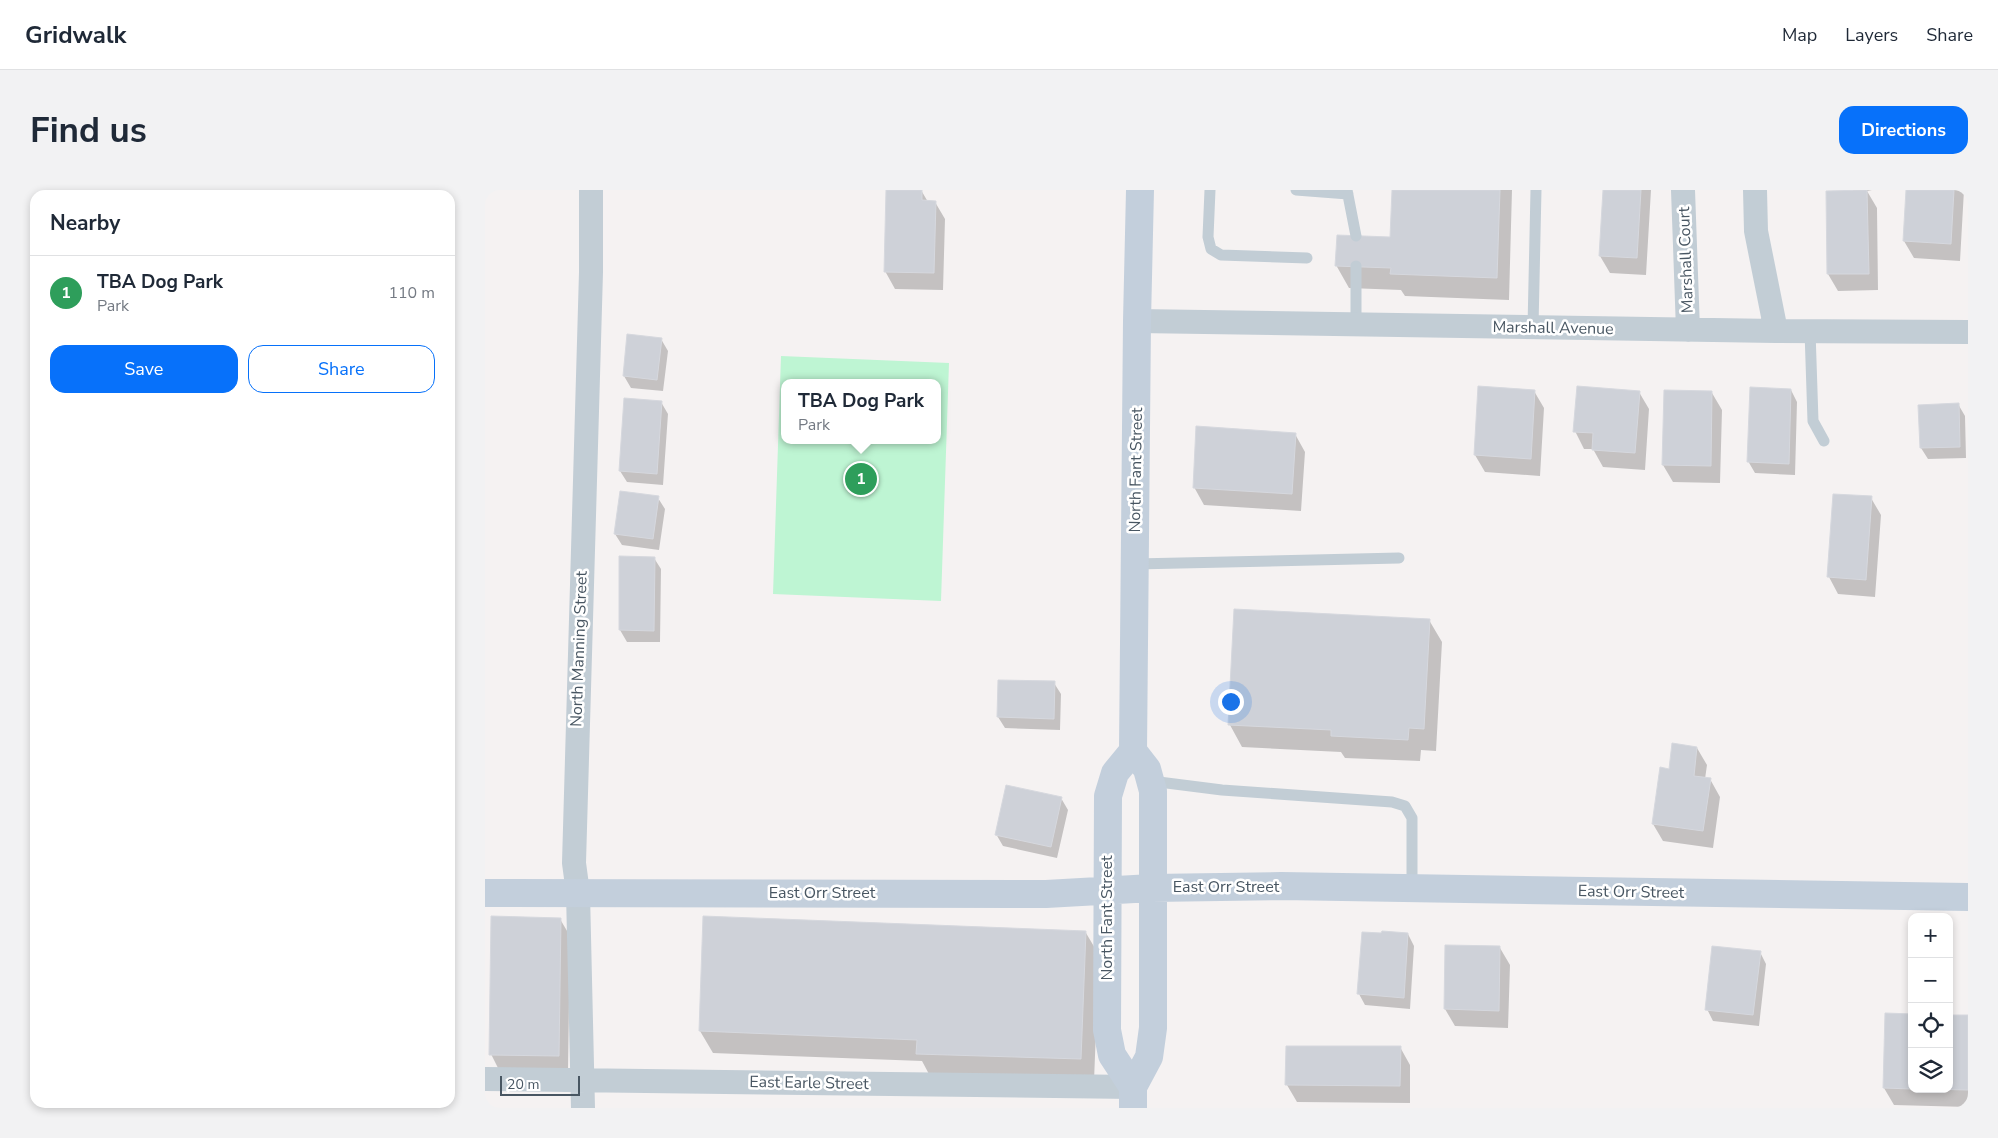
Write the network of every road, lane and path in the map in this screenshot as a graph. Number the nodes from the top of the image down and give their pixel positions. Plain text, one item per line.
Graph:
1 (591, 190) edge
2 (1140, 190) edge
3 (1210, 190) edge
4 (1296, 190) edge
5 (1536, 190) edge
6 (1683, 190) edge
7 (1755, 190) edge
8 (1347, 192) edge
9 (1356, 236) dead end
10 (1307, 258) dead end
11 (1356, 266) dead end
12 (1137, 321) junction
13 (1356, 325) junction
14 (1533, 328) junction
15 (1688, 330) junction
16 (1776, 331) junction
17 (1811, 331) junction
18 (1968, 332) edge
19 (1824, 441) dead end
20 (1399, 558) dead end
21 (1135, 564) junction
22 (1133, 751) junction
23 (1150, 781) junction
24 (1152, 888) junction
25 (1412, 888) junction
26 (1107, 890) junction
27 (485, 893) edge
28 (578, 893) junction
29 (1968, 897) edge
30 (485, 1079) edge
31 (582, 1080) junction
32 (1133, 1097) edge
33 (583, 1108) edge

1 - 28 street, North Manning Street
2 - 12 street, North Fant Street
3 - 10 lane
4 - 8 lane
5 - 14 lane
6 - 15 street, Marshall Court
7 - 16 street
8 - 9 lane
11 - 13 lane
12 - 13 street, Marshall Avenue
12 - 21 street, North Fant Street
13 - 14 street, Marshall Avenue
14 - 15 street, Marshall Avenue
15 - 16 street, Marshall Avenue
16 - 17 street, Marshall Avenue
17 - 18 street, Marshall Avenue
17 - 19 lane
20 - 21 lane
21 - 22 street, North Fant Street
22 - 23 street
22 - 26 street, North Fant Street
23 - 24 street
23 - 25 lane
24 - 25 street, East Orr Street
24 - 26 street, East Orr Street
24 - 32 street
25 - 29 street, East Orr Street
26 - 28 street, East Orr Street
26 - 32 street, North Fant Street
27 - 28 street, East Orr Street
28 - 31 street, North Manning Street
30 - 31 street, East Earle Street
31 - 32 street, East Earle Street
31 - 33 street, North Manning Street

